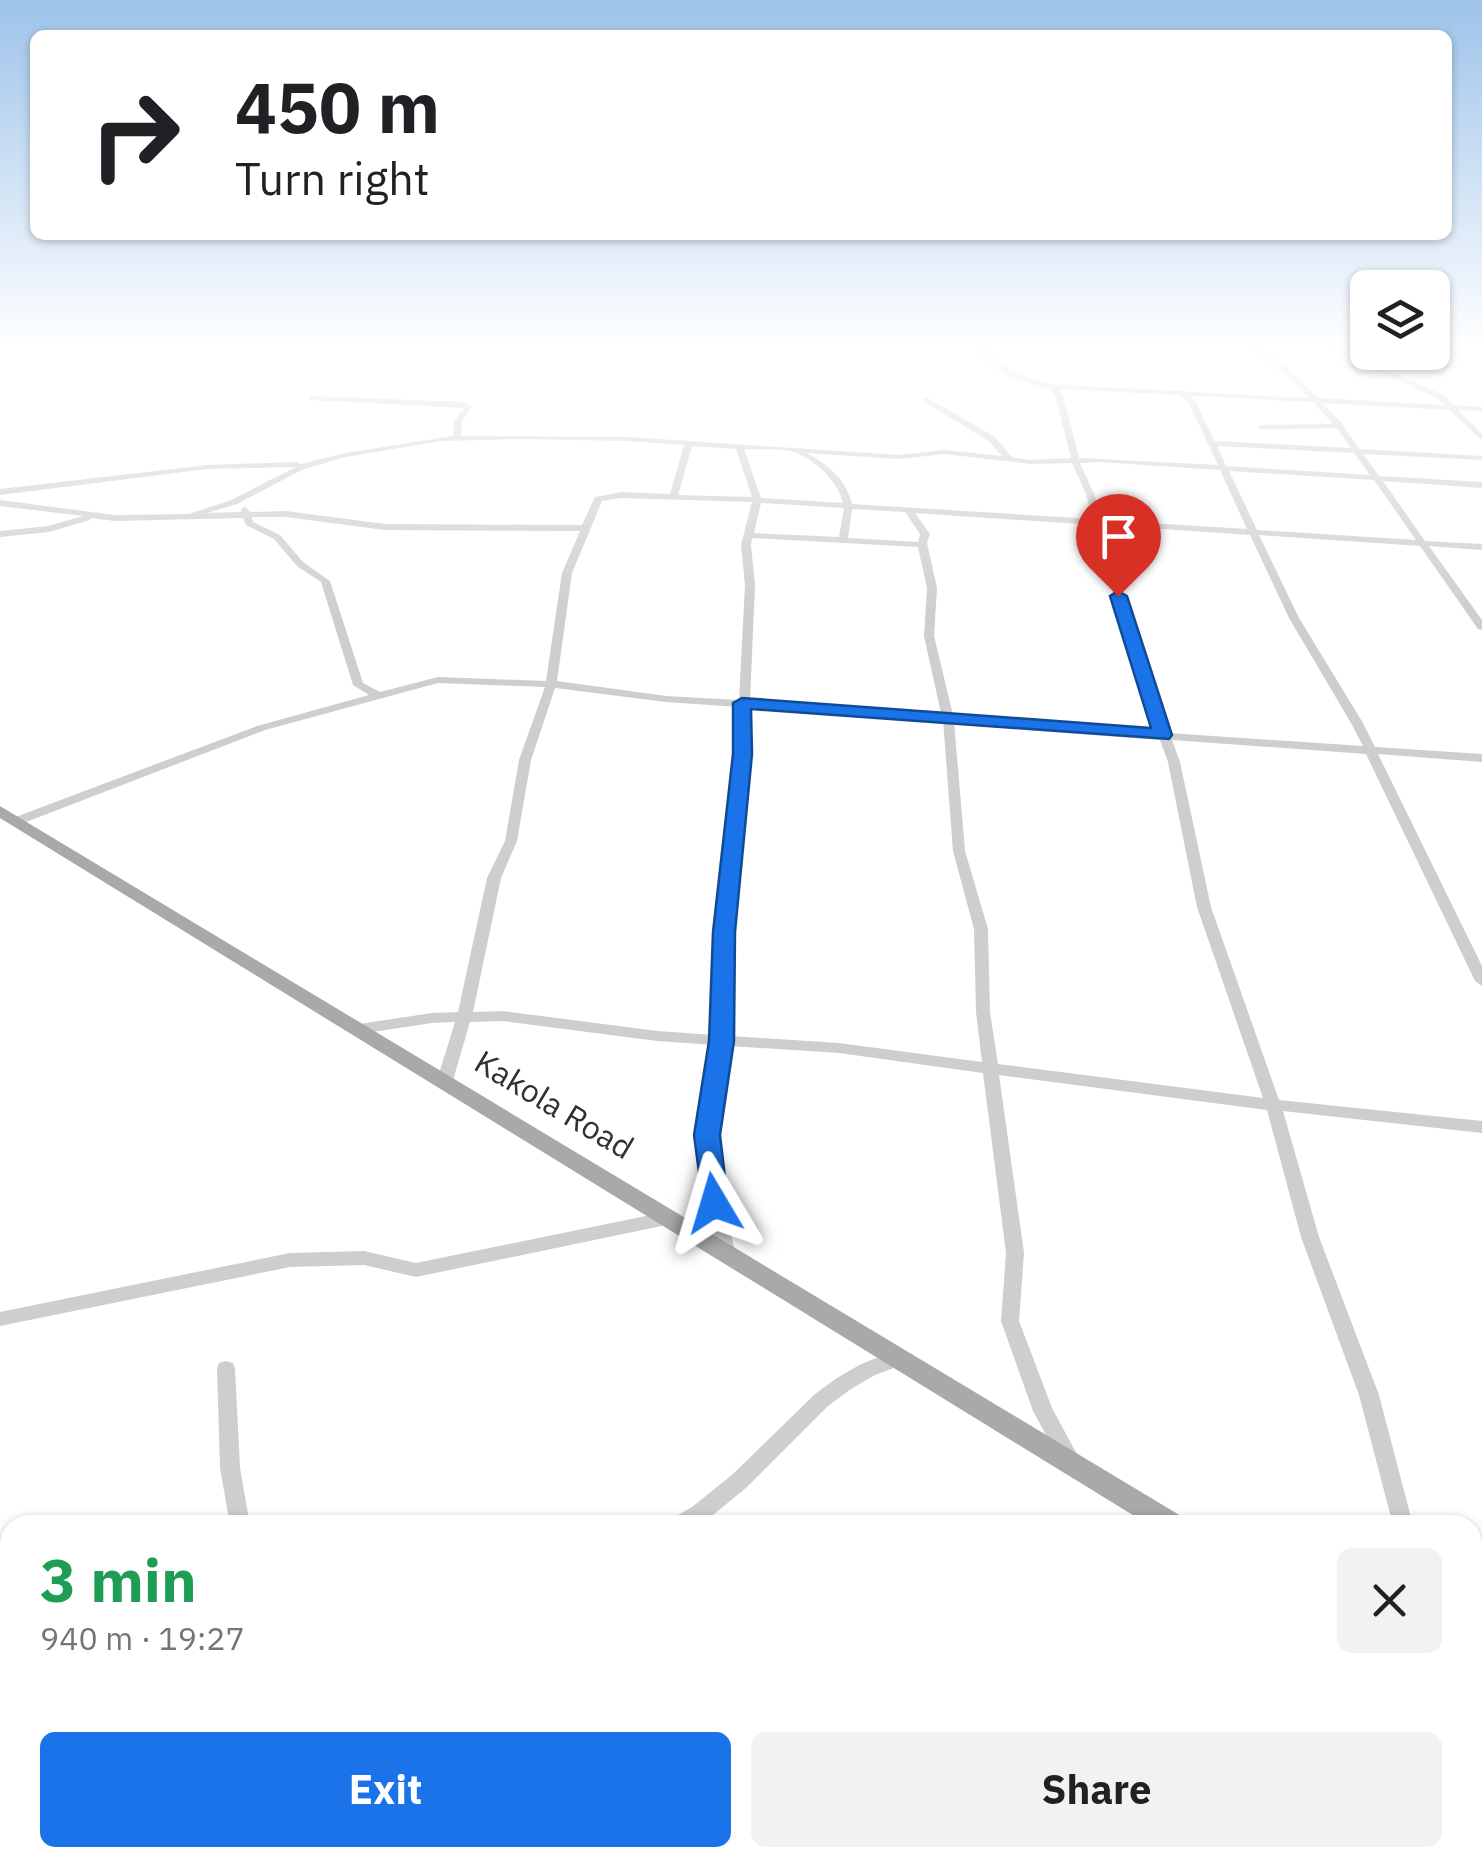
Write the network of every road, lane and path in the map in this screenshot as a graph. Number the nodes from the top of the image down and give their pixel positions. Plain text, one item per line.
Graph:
1 (986, 436) edge
2 (1069, 436) edge
3 (1208, 436) edge
4 (1346, 436) edge
5 (689, 442) junction
6 (1212, 444) junction
7 (739, 446) junction
8 (1354, 449) junction
9 (795, 450) junction
10 (1008, 458) junction
11 (1482, 458) edge
12 (1075, 460) junction
13 (309, 465) junction
14 (1222, 469) junction
15 (1374, 478) junction
16 (1482, 486) edge
17 (0, 492) edge
18 (673, 497) junction
19 (757, 500) junction
20 (0, 502) edge
21 (245, 504) junction
22 (848, 507) junction
23 (910, 512) junction
24 (92, 516) junction
25 (192, 516) junction
26 (1095, 520) junction
27 (584, 528) junction
28 (1253, 530) junction
29 (0, 534) edge
30 (748, 535) junction
31 (844, 541) junction
32 (1419, 543) junction
33 (922, 545) junction
34 (1482, 547) edge
35 (1482, 626) edge
36 (551, 684) junction
37 (378, 696) junction
38 (742, 703) junction
39 (948, 717) junction
40 (1162, 735) junction
41 (1371, 751) junction
42 (1482, 758) edge
43 (9, 816) edge
44 (1482, 980) edge
45 (464, 1017) junction
46 (359, 1029) junction
47 (722, 1041) junction
48 (994, 1071) junction
49 (445, 1080) junction
50 (1273, 1104) junction
51 (1482, 1127) edge
52 (671, 1218) junction
53 (726, 1250) junction
54 (0, 1319) edge
55 (895, 1359) junction
56 (226, 1369) dead end
57 (1073, 1464) junction
58 (238, 1515) edge
59 (694, 1515) edge
60 (1156, 1515) edge
61 (1400, 1515) edge

1 - 10 street
2 - 12 street
3 - 6 street
4 - 8 street
5 - 7 street
5 - 13 street
5 - 18 street
6 - 8 street
6 - 14 street
7 - 9 street
7 - 19 street
8 - 11 street
8 - 15 street
9 - 10 street
9 - 22 street
10 - 12 street
12 - 14 street
12 - 26 street
13 - 17 street
13 - 21 street
14 - 15 street
14 - 28 street
15 - 16 street
15 - 32 street
18 - 19 street
18 - 27 street
19 - 22 street
19 - 30 street
20 - 24 street
21 - 25 street
21 - 25 street
21 - 27 street
21 - 37 street
22 - 23 street
22 - 31 street
23 - 26 street
23 - 33 street
24 - 25 street
24 - 29 street
26 - 28 street
26 - 40 street
27 - 36 street
28 - 32 street
28 - 41 street
30 - 31 street
30 - 38 street
31 - 33 street
32 - 34 street
32 - 35 street
33 - 39 street
36 - 37 street
36 - 38 street
36 - 45 street
37 - 43 street
38 - 39 street
38 - 47 street
39 - 40 street
39 - 48 street
40 - 41 street
40 - 50 street
41 - 42 street
41 - 44 street
43 - 46 main road, Kakola Road
45 - 46 street
45 - 47 street
45 - 49 street
46 - 49 main road, Kakola Road
47 - 48 street
47 - 53 street
48 - 50 street
48 - 57 street
49 - 52 main road, Kakola Road
50 - 51 street
50 - 61 street
52 - 53 main road, Kakola Road
52 - 54 street
53 - 55 main road, Kakola Road
55 - 57 main road, Kakola Road
55 - 59 street
56 - 58 street
57 - 60 main road, Kakola Road

